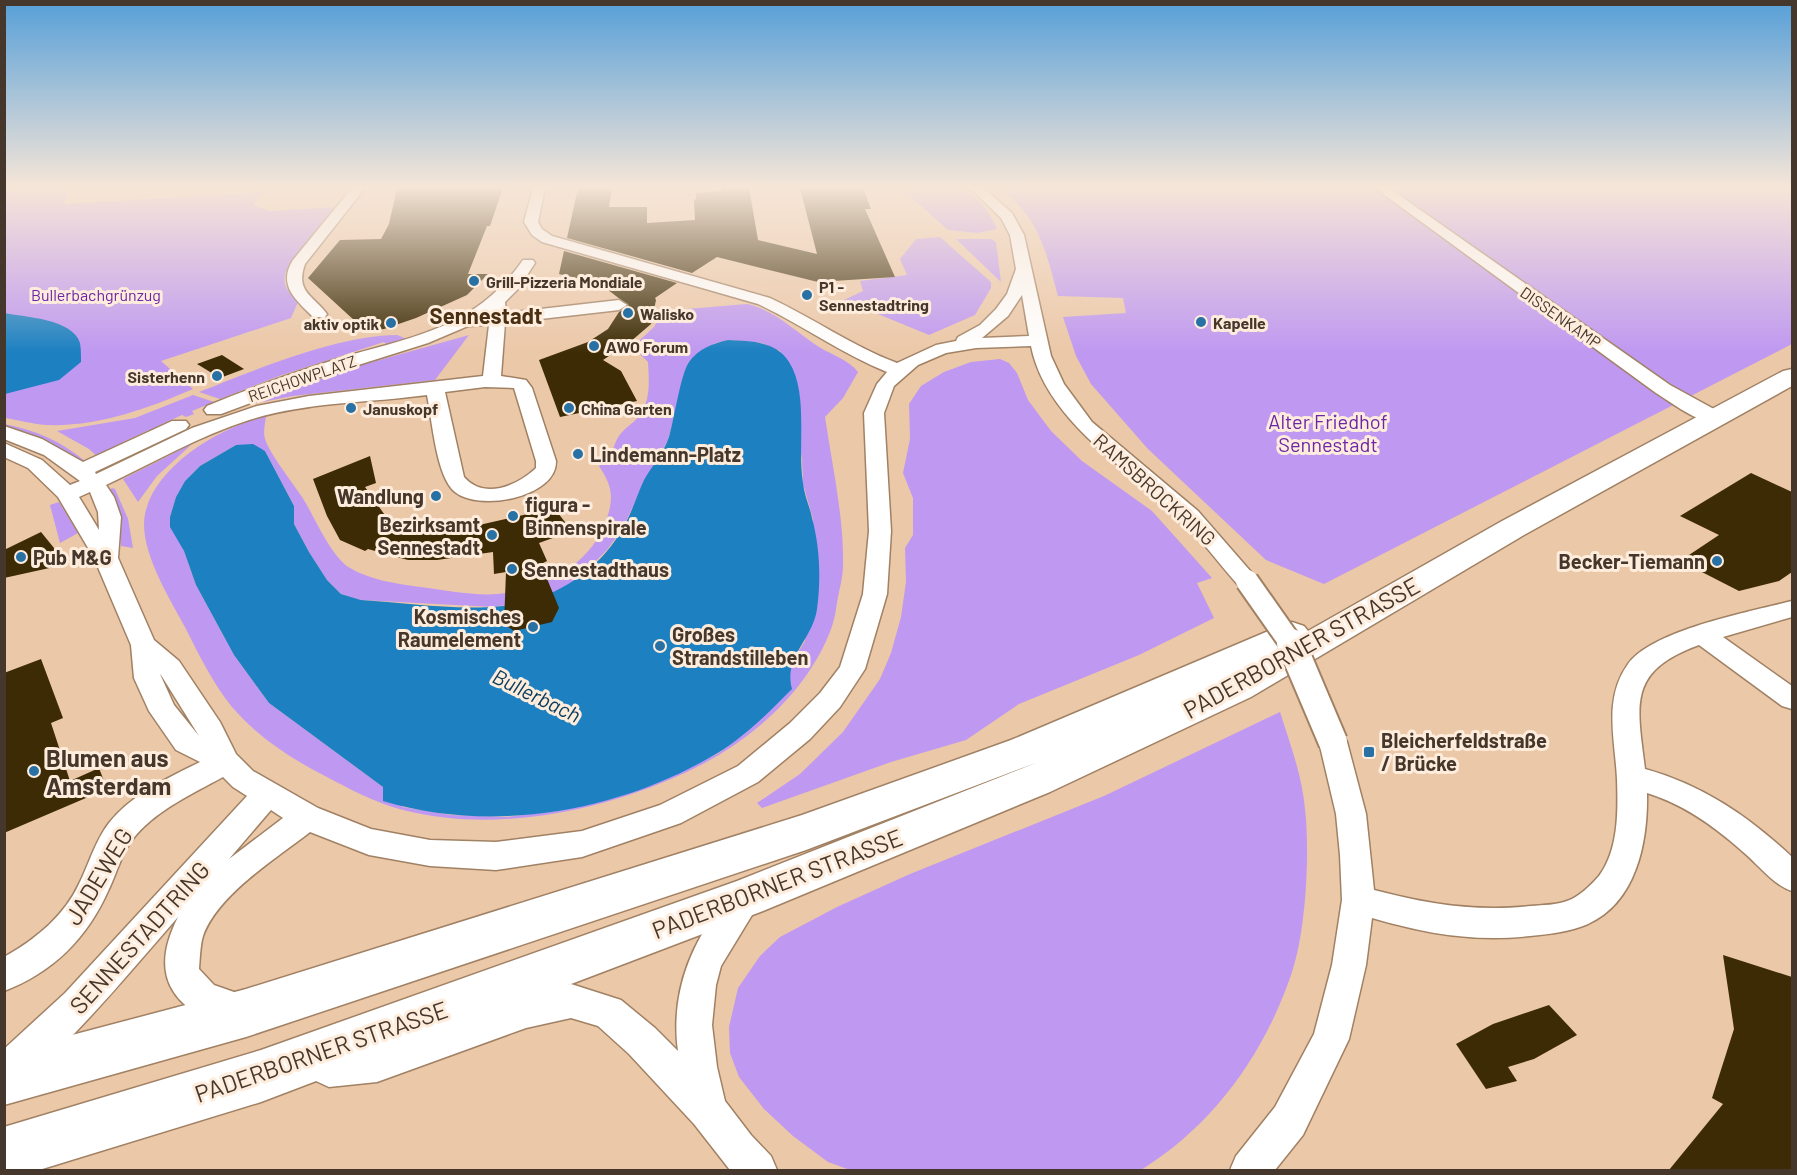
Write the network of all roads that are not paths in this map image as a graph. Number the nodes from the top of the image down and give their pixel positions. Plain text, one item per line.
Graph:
1 (314, 243) edge
2 (556, 243) edge
3 (1018, 243) edge
4 (1459, 243) edge
5 (528, 263) dead end
6 (1023, 267) junction
7 (500, 300) junction
8 (619, 305) dead end
9 (319, 314) dead end
10 (498, 319) junction
11 (463, 323) junction
12 (1039, 342) junction
13 (942, 349) junction
14 (899, 370) junction
15 (1792, 376) edge
16 (491, 382) junction
17 (435, 389) junction
18 (1716, 418) junction
19 (4, 432) edge
20 (153, 446) junction
21 (4, 449) edge
22 (87, 478) junction
23 (67, 494) junction
24 (1513, 528) junction
25 (106, 558) junction
26 (1792, 609) edge
27 (1702, 635) junction
28 (1792, 699) edge
29 (226, 762) junction
30 (1631, 777) junction
31 (267, 794) junction
32 (307, 817) junction
33 (1792, 878) edge
34 (747, 897) junction
35 (1358, 900) junction
36 (4, 975) edge
37 (246, 1013) junction
38 (4, 1072) edge
39 (261, 1076) junction
40 (4, 1079) edge
41 (708, 1110) junction
42 (4, 1154) edge
43 (757, 1170) edge
44 (1250, 1170) edge

1 - 9 street
2 - 14 street
3 - 6 street, RAMSBROCKRING
4 - 18 street, DISSENKAMP
5 - 7 street, REICHOWPLATZ
6 - 12 street, RAMSBROCKRING
6 - 13 street, RAMSBROCKRING
7 - 10 street
7 - 11 street, REICHOWPLATZ
8 - 10 street, REICHOWPLATZ
10 - 11 street, REICHOWPLATZ
10 - 16 street
11 - 20 street, REICHOWPLATZ
12 - 13 street
12 - 35 street, RAMSBROCKRING, bridge
13 - 14 street
14 - 32 street
15 - 18 main road, PADERBORNER STRASSE
16 - 17 street
16 - 17 street
17 - 20 street
18 - 24 main road, PADERBORNER STRASSE
19 - 22 street
20 - 22 street
21 - 23 street
22 - 23 street
22 - 25 street
23 - 25 street
24 - 34 main road, PADERBORNER STRASSE
24 - 37 main road, PADERBORNER STRASSE
25 - 29 street
26 - 27 street
27 - 28 street
27 - 30 street
29 - 31 street
29 - 36 street, JADEWEG
30 - 33 street
30 - 35 street
31 - 32 street
31 - 38 street, SENNESTADTRING
32 - 37 street, SENNESTADTRING
34 - 39 main road, PADERBORNER STRASSE
34 - 41 street
35 - 44 street, RAMSBROCKRING
37 - 40 main road, PADERBORNER STRASSE
39 - 41 street
39 - 42 main road, PADERBORNER STRASSE
41 - 43 street

